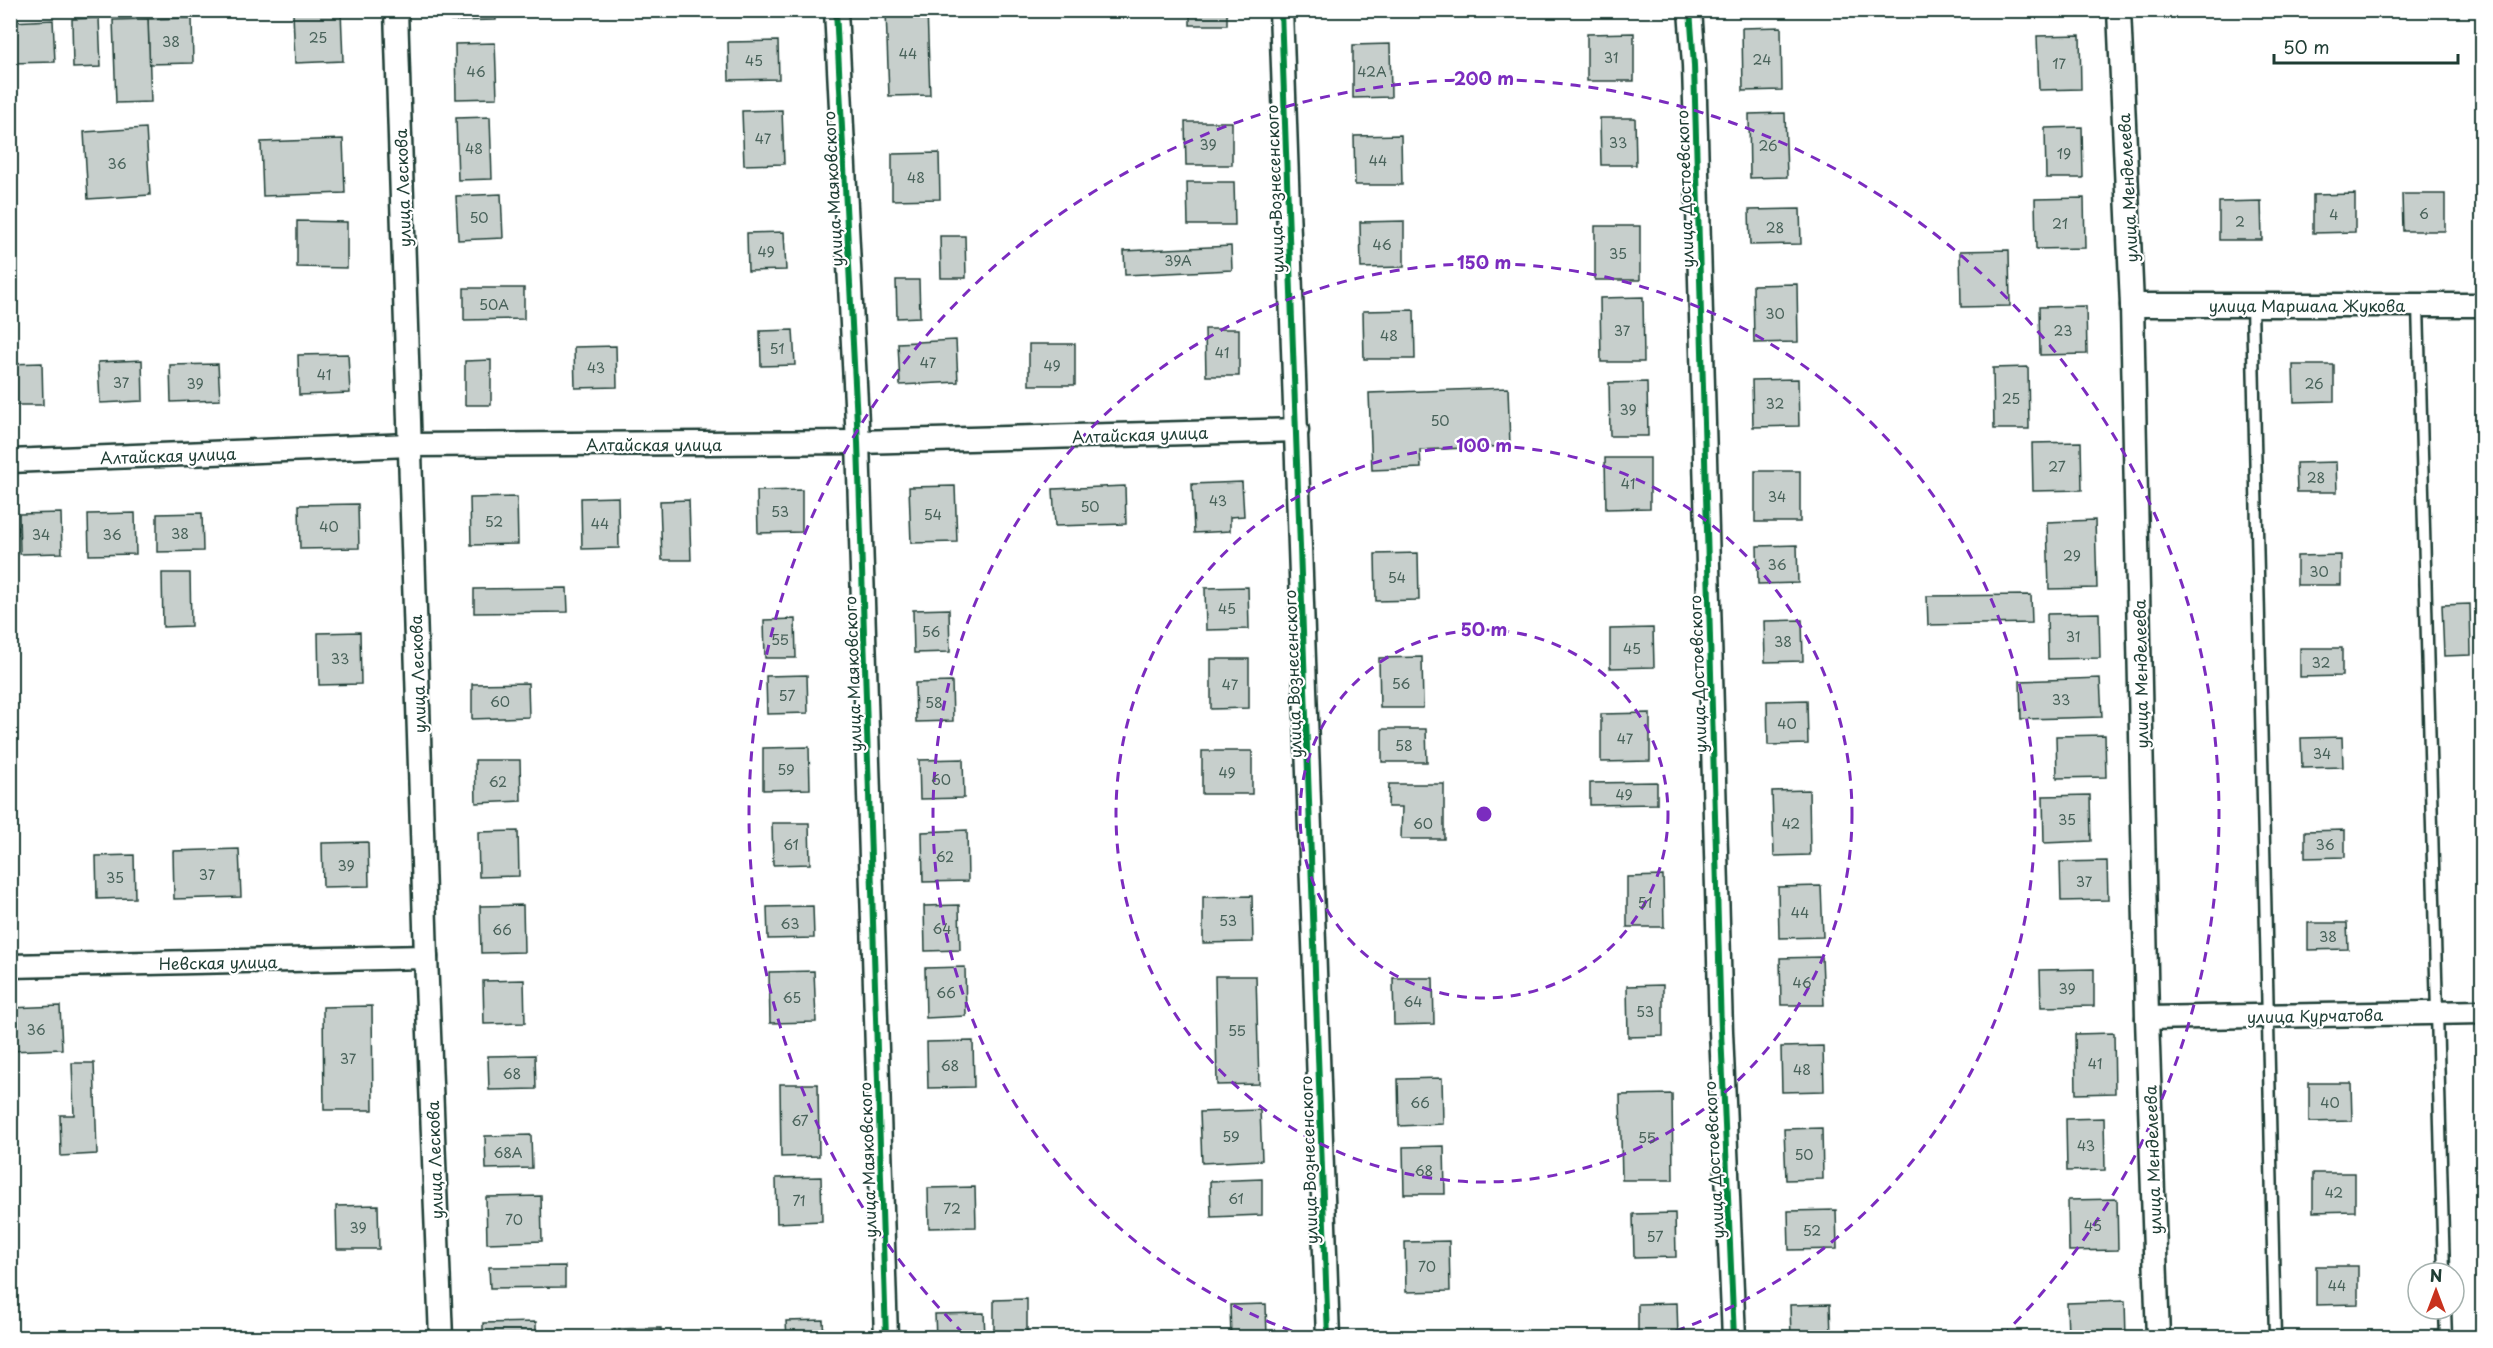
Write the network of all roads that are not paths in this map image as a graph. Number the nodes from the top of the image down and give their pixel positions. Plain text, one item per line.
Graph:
1 (396, 10) edge
2 (836, 10) edge
3 (1281, 10) edge
4 (1690, 10) edge
5 (2119, 10) edge
6 (2132, 305) junction
7 (2252, 305) junction
8 (2418, 305) junction
9 (2482, 305) edge
10 (1297, 430) junction
11 (858, 442) junction
12 (410, 446) junction
13 (10, 461) edge
14 (426, 957) junction
15 (10, 966) edge
16 (2482, 1012) edge
17 (2437, 1013) junction
18 (2266, 1016) junction
19 (2147, 1018) junction
20 (2444, 1261) edge
21 (2445, 1321) edge
22 (441, 1338) edge
23 (886, 1338) edge
24 (1328, 1338) edge
25 (1734, 1338) edge
26 (2158, 1338) edge
27 (2275, 1338) edge
28 (2446, 1338) edge

1 - 12 street, улица Лескова
2 - 11 street, улица Маяковского
3 - 10 street, улица Вознесенского
4 - 25 street, улица Достоевского
5 - 6 street, улица Менделеева
6 - 7 street, улица Маршала Жукова
6 - 19 street, улица Менделеева
7 - 8 street, улица Маршала Жукова
7 - 18 lane
8 - 9 street, улица Маршала Жукова
8 - 17 lane
10 - 11 street, Алтайская улица
10 - 24 street, улица Вознесенского
11 - 12 street, Алтайская улица
11 - 23 street, улица Маяковского
12 - 13 street, Алтайская улица
12 - 14 street, улица Лескова
14 - 15 street, Невская улица
14 - 22 street, улица Лескова
16 - 17 street, улица Курчатова
17 - 18 street, улица Курчатова
17 - 20 lane
18 - 19 street, улица Курчатова
18 - 27 lane
19 - 26 street, улица Менделеева
21 - 28 lane

